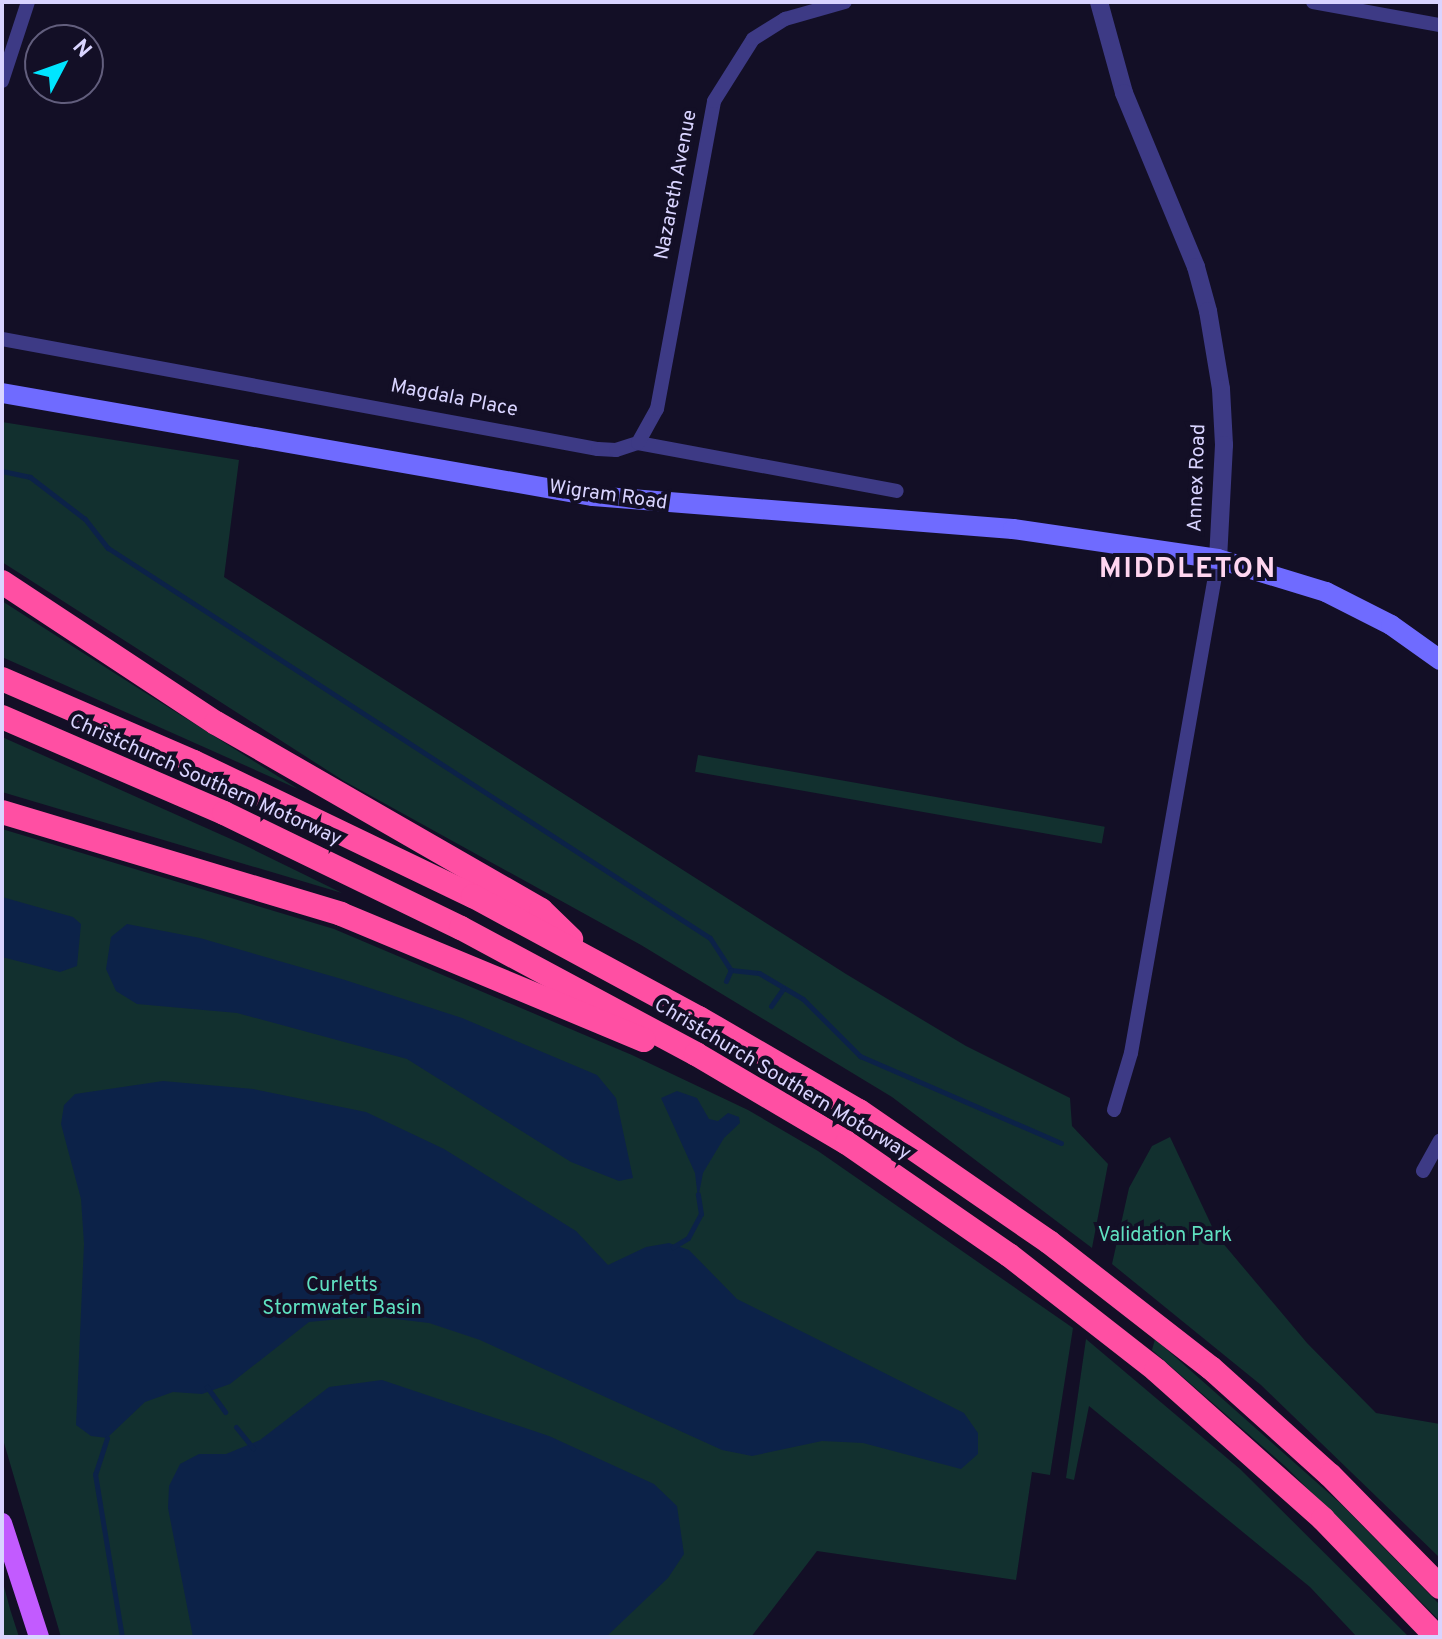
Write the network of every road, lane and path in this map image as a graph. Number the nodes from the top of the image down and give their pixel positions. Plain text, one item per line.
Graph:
1 (28, 2) edge
2 (845, 2) edge
3 (1099, 2) edge
4 (1313, 2) edge
5 (1440, 25) edge
6 (2, 81) edge
7 (2, 339) edge
8 (2, 393) edge
9 (638, 443) junction
10 (897, 491) dead end
11 (1218, 559) junction
12 (2, 582) edge
13 (1440, 660) edge
14 (2, 679) edge
15 (2, 717) edge
16 (2, 812) edge
17 (594, 959) junction
18 (696, 1054) junction
19 (1114, 1110) dead end
20 (1440, 1140) edge
21 (1423, 1171) dead end
22 (2, 1523) edge
23 (1440, 1587) edge
24 (39, 1637) edge
25 (1437, 1637) edge

1 - 6 street
2 - 9 street, Nazareth Avenue
3 - 11 street, Annex Road
4 - 5 street
7 - 9 street, Magdala Place
8 - 11 main road, Wigram Road
9 - 10 street, Magdala Place
11 - 13 main road, Wigram Road
11 - 19 street, Annex Road
12 - 17 highway
14 - 17 highway, Christchurch Southern Motorway
15 - 18 highway, Christchurch Southern Motorway
16 - 18 highway
17 - 23 highway, Christchurch Southern Motorway
18 - 25 highway, Christchurch Southern Motorway
20 - 21 street
22 - 24 main road

